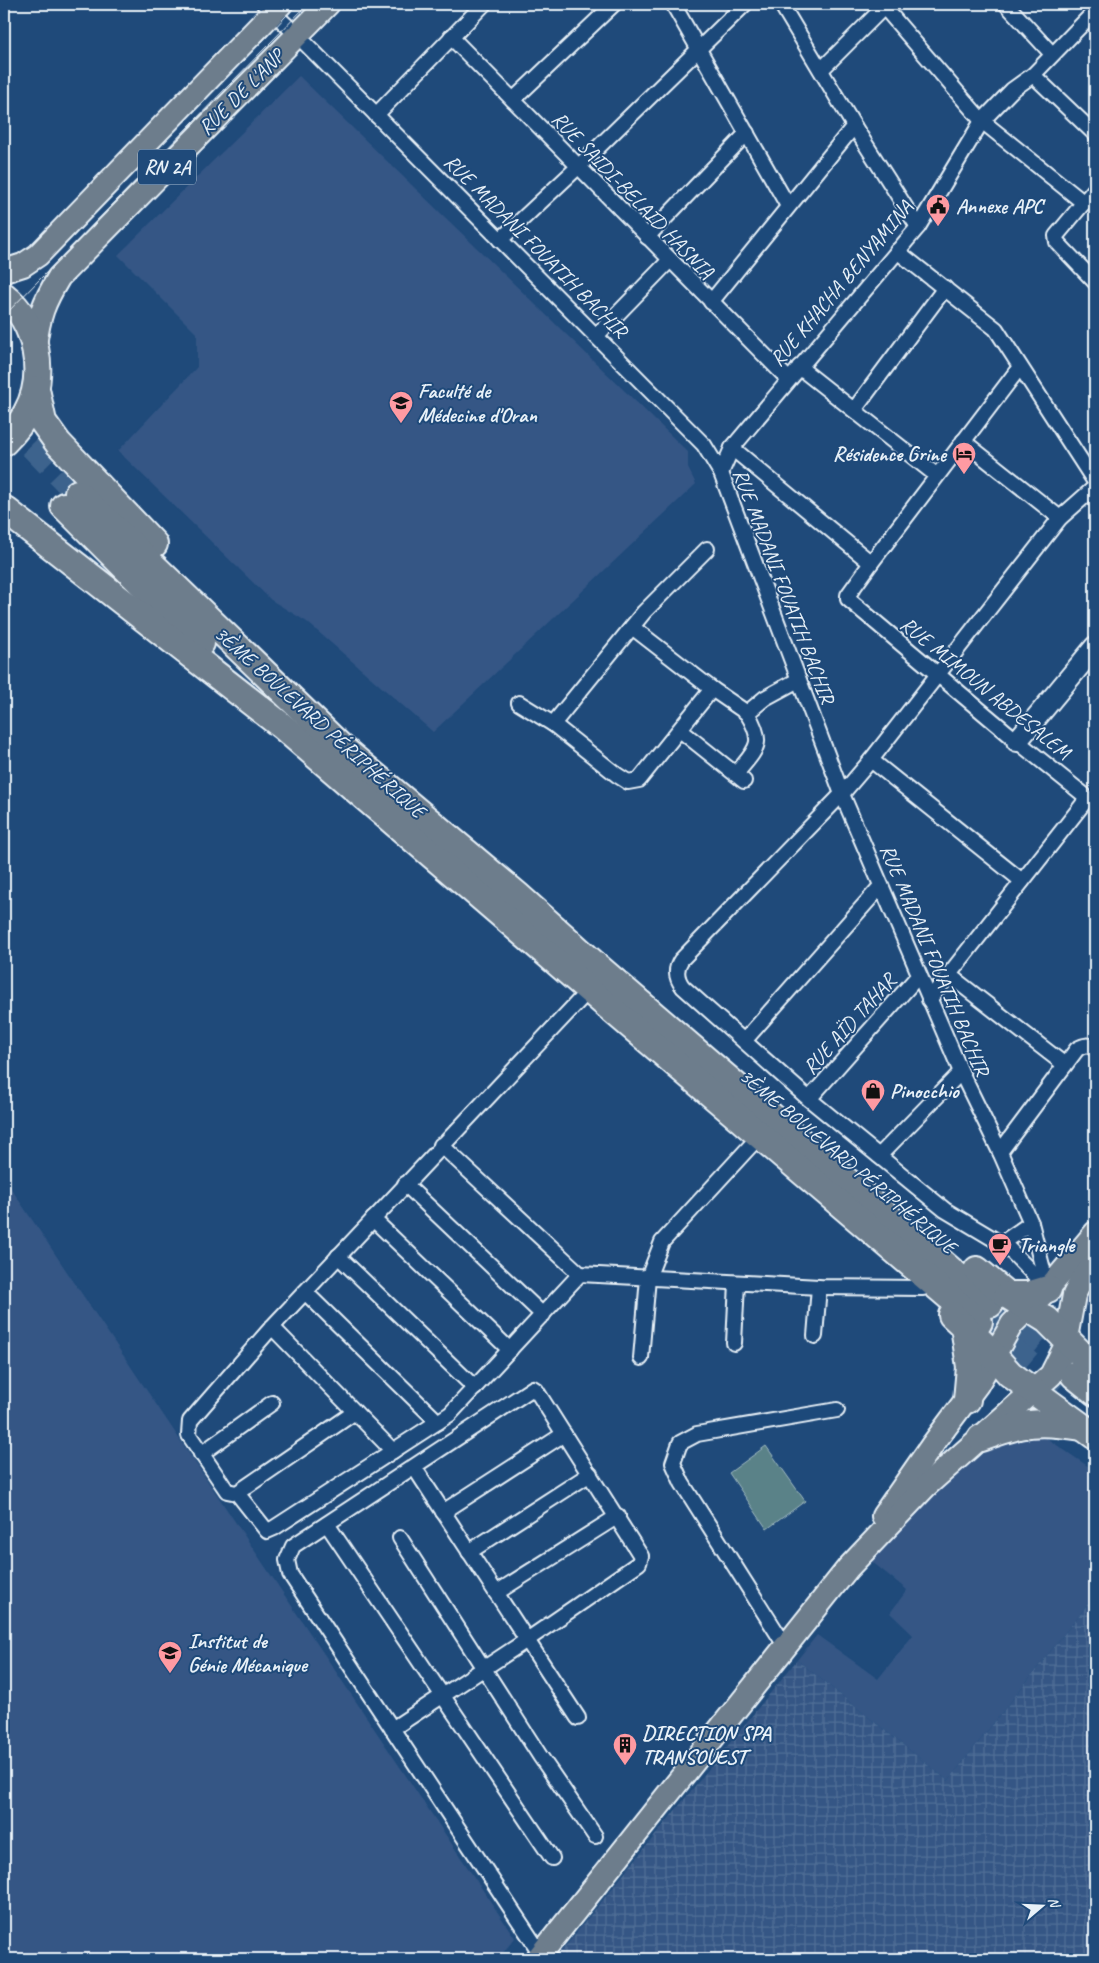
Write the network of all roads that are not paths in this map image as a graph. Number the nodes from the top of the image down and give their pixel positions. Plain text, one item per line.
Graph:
1 (328, 4) edge
2 (484, 4) edge
3 (673, 4) edge
4 (745, 4) edge
5 (781, 4) edge
6 (1006, 4) edge
7 (610, 5) edge
8 (885, 5) edge
9 (1095, 11) edge
10 (281, 16) edge
11 (451, 37) junction
12 (699, 48) junction
13 (1052, 54) junction
14 (821, 70) junction
15 (1033, 75) junction
16 (513, 100) junction
17 (376, 115) junction
18 (982, 121) junction
19 (854, 126) junction
20 (747, 133) junction
21 (1095, 134) edge
22 (578, 167) junction
23 (1095, 189) edge
24 (1084, 202) junction
25 (788, 206) junction
26 (918, 226) junction
27 (647, 237) junction
28 (500, 240) junction
29 (897, 251) junction
30 (670, 260) junction
31 (4, 271) edge
32 (1095, 282) edge
33 (945, 288) junction
34 (4, 296) edge
35 (710, 302) junction
36 (597, 335) junction
37 (34, 346) junction
38 (799, 366) junction
39 (1020, 367) junction
40 (788, 379) junction
41 (36, 389) junction
42 (854, 410) junction
43 (963, 441) junction
44 (4, 442) edge
45 (732, 448) junction
46 (721, 473) junction
47 (936, 475) junction
48 (1095, 482) edge
49 (1095, 487) edge
50 (4, 508) edge
51 (1060, 518) junction
52 (707, 548) dead end
53 (871, 564) junction
54 (632, 627) junction
55 (1095, 647) edge
56 (938, 674) junction
57 (798, 680) junction
58 (712, 690) junction
59 (520, 703) dead end
60 (747, 713) junction
61 (552, 724) junction
62 (282, 726) junction
63 (680, 730) junction
64 (1017, 741) junction
65 (343, 749) junction
66 (871, 760) junction
67 (842, 794) junction
68 (1022, 881) junction
69 (881, 886) junction
70 (919, 975) junction
71 (949, 975) junction
72 (589, 990) junction
73 (929, 1000) junction
74 (642, 1035) junction
75 (744, 1041) junction
76 (1095, 1049) edge
77 (1065, 1064) junction
78 (960, 1072) junction
79 (809, 1099) junction
80 (754, 1142) junction
81 (441, 1146) junction
82 (1000, 1152) junction
83 (879, 1156) junction
84 (405, 1184) junction
85 (373, 1219) junction
86 (1031, 1222) junction
87 (1095, 1234) edge
88 (1002, 1243) junction
89 (338, 1256) junction
90 (1095, 1262) edge
91 (580, 1274) junction
92 (648, 1278) junction
93 (737, 1283) junction
94 (819, 1287) junction
95 (923, 1288) junction
96 (1048, 1289) junction
97 (305, 1292) junction
98 (993, 1311) junction
99 (542, 1315) junction
100 (272, 1327) junction
101 (816, 1336) dead end
102 (1066, 1339) junction
103 (734, 1343) dead end
104 (510, 1350) junction
105 (994, 1356) junction
106 (641, 1358) dead end
107 (1077, 1378) edge
108 (475, 1388) junction
109 (1035, 1391) junction
110 (1095, 1392) edge
111 (967, 1400) junction
112 (272, 1403) dead end
113 (837, 1410) dead end
114 (355, 1412) junction
115 (438, 1422) junction
116 (1091, 1427) edge
117 (564, 1434) junction
118 (981, 1438) junction
119 (393, 1451) junction
120 (201, 1454) junction
121 (414, 1467) junction
122 (590, 1474) junction
123 (237, 1493) junction
124 (443, 1512) junction
125 (618, 1516) junction
126 (327, 1524) junction
127 (400, 1538) dead end
128 (469, 1552) junction
129 (848, 1568) junction
130 (496, 1593) junction
131 (527, 1640) junction
132 (786, 1647) junction
133 (484, 1668) junction
134 (443, 1696) junction
135 (578, 1718) dead end
136 (392, 1729) junction
137 (596, 1836) dead end
138 (552, 1858) dead end
139 (539, 1957) edge

1 - 10 main road, RUE DE L'ANP / RN 2A
2 - 11 street
3 - 12 street
4 - 12 street
5 - 14 street
6 - 13 street
7 - 16 street
8 - 14 street
8 - 18 street
9 - 13 street, RUE KHACHA BENYAMINA
10 - 17 street, RUE MADANI FOUATIH BACHIR
10 - 31 main road, RUE DE L'ANP / RN 2A
10 - 37 main road, RUE DE L'ANP / RN 2A
11 - 16 street, RUE SAIDI-BELAID HASNIA
11 - 17 street
12 - 20 street
12 - 22 street
13 - 15 street, RUE KHACHA BENYAMINA
14 - 19 street
15 - 18 street, RUE KHACHA BENYAMINA
15 - 21 street
16 - 22 street, RUE SAIDI-BELAID HASNIA
17 - 28 street, RUE MADANI FOUATIH BACHIR
18 - 24 street
18 - 26 street, RUE KHACHA BENYAMINA
19 - 25 street
19 - 26 street
20 - 25 street
20 - 27 street
22 - 27 street, RUE SAIDI-BELAID HASNIA
22 - 28 street
23 - 24 street
24 - 32 street
25 - 35 street
26 - 29 street, RUE KHACHA BENYAMINA
27 - 30 street, RUE SAIDI-BELAID HASNIA
28 - 36 street, RUE MADANI FOUATIH BACHIR
29 - 33 street
29 - 38 street, RUE KHACHA BENYAMINA
30 - 35 street, RUE SAIDI-BELAID HASNIA
30 - 36 street
33 - 39 street
33 - 42 street
34 - 37 highway
35 - 40 street, RUE SAIDI-BELAID HASNIA
36 - 46 street, RUE MADANI FOUATIH BACHIR
37 - 41 highway
38 - 40 street, RUE KHACHA BENYAMINA
38 - 42 street
39 - 43 street
39 - 48 street
40 - 45 street, RUE KHACHA BENYAMINA
41 - 44 highway
41 - 65 highway
42 - 47 street
43 - 47 street
43 - 51 street
45 - 46 street, RUE KHACHA BENYAMINA
45 - 53 street
46 - 57 street, RUE MADANI FOUATIH BACHIR
47 - 53 street
49 - 51 street
50 - 62 highway
51 - 56 street
52 - 54 street
53 - 56 street, RUE MIMOUN ABDESALEM
54 - 58 street
54 - 61 street
55 - 64 street
56 - 64 street, RUE MIMOUN ABDESALEM
56 - 66 street
57 - 60 street
57 - 67 street, RUE MADANI FOUATIH BACHIR
58 - 60 street
58 - 63 street
59 - 61 street
60 - 63 street
61 - 63 street
62 - 65 highway, 3ÈME BOULEVARD PÉRIPHÉRIQUE
62 - 72 highway
64 - 68 street, RUE MIMOUN ABDESALEM
65 - 98 highway, 3ÈME BOULEVARD PÉRIPHÉRIQUE
66 - 67 street
66 - 68 street
67 - 69 street, RUE MADANI FOUATIH BACHIR
67 - 75 street
68 - 71 street, RUE MIMOUN ABDESALEM
69 - 70 street, RUE MADANI FOUATIH BACHIR
69 - 75 street
70 - 73 street, RUE MADANI FOUATIH BACHIR
70 - 79 street, RUE AÏD TAHAR
71 - 73 street, RUE MIMOUN ABDESALEM
71 - 77 street
72 - 74 highway
72 - 81 street
73 - 78 street, RUE MADANI FOUATIH BACHIR
74 - 80 highway
74 - 98 highway
75 - 79 street
76 - 77 street
77 - 82 street
78 - 82 street, RUE MADANI FOUATIH BACHIR
78 - 83 street
79 - 83 street
80 - 92 street
80 - 95 highway
81 - 84 street
81 - 91 street
82 - 86 street, RUE MADANI FOUATIH BACHIR
83 - 88 street
84 - 85 street
84 - 99 street
85 - 89 street
85 - 104 street
86 - 88 street
86 - 96 street, RUE MADANI FOUATIH BACHIR
87 - 96 main road
88 - 96 street
89 - 97 street
89 - 108 street
90 - 102 main road
91 - 92 street
91 - 99 street
92 - 93 street
92 - 106 street
93 - 94 street
93 - 103 street
94 - 95 street
94 - 101 street
95 - 98 highway
96 - 98 highway
97 - 100 street
97 - 115 street
98 - 102 highway, 3ÈME BOULEVARD PÉRIPHÉRIQUE
98 - 105 highway
98 - 105 main road
98 - 111 highway
99 - 104 street
100 - 114 street
100 - 120 street
102 - 107 highway, 3ÈME BOULEVARD PÉRIPHÉRIQUE
102 - 109 main road
104 - 108 street
105 - 109 highway
105 - 111 main road
107 - 110 highway
107 - 116 highway
108 - 115 street
109 - 116 highway
109 - 118 main road
111 - 129 main road
112 - 120 street
113 - 132 street
114 - 119 street
114 - 123 street
115 - 119 street
116 - 118 highway
117 - 121 street
117 - 122 street
117 - 124 street
118 - 129 main road
119 - 123 street
120 - 123 street
121 - 124 street
121 - 126 street
122 - 125 street
122 - 128 street
124 - 128 street
125 - 130 street
125 - 131 street
126 - 134 street
126 - 136 street
127 - 133 street
128 - 130 street
129 - 132 main road
130 - 131 street
131 - 133 street
131 - 135 street
132 - 139 main road
133 - 134 street
133 - 137 street
134 - 136 street
134 - 138 street
136 - 139 street

